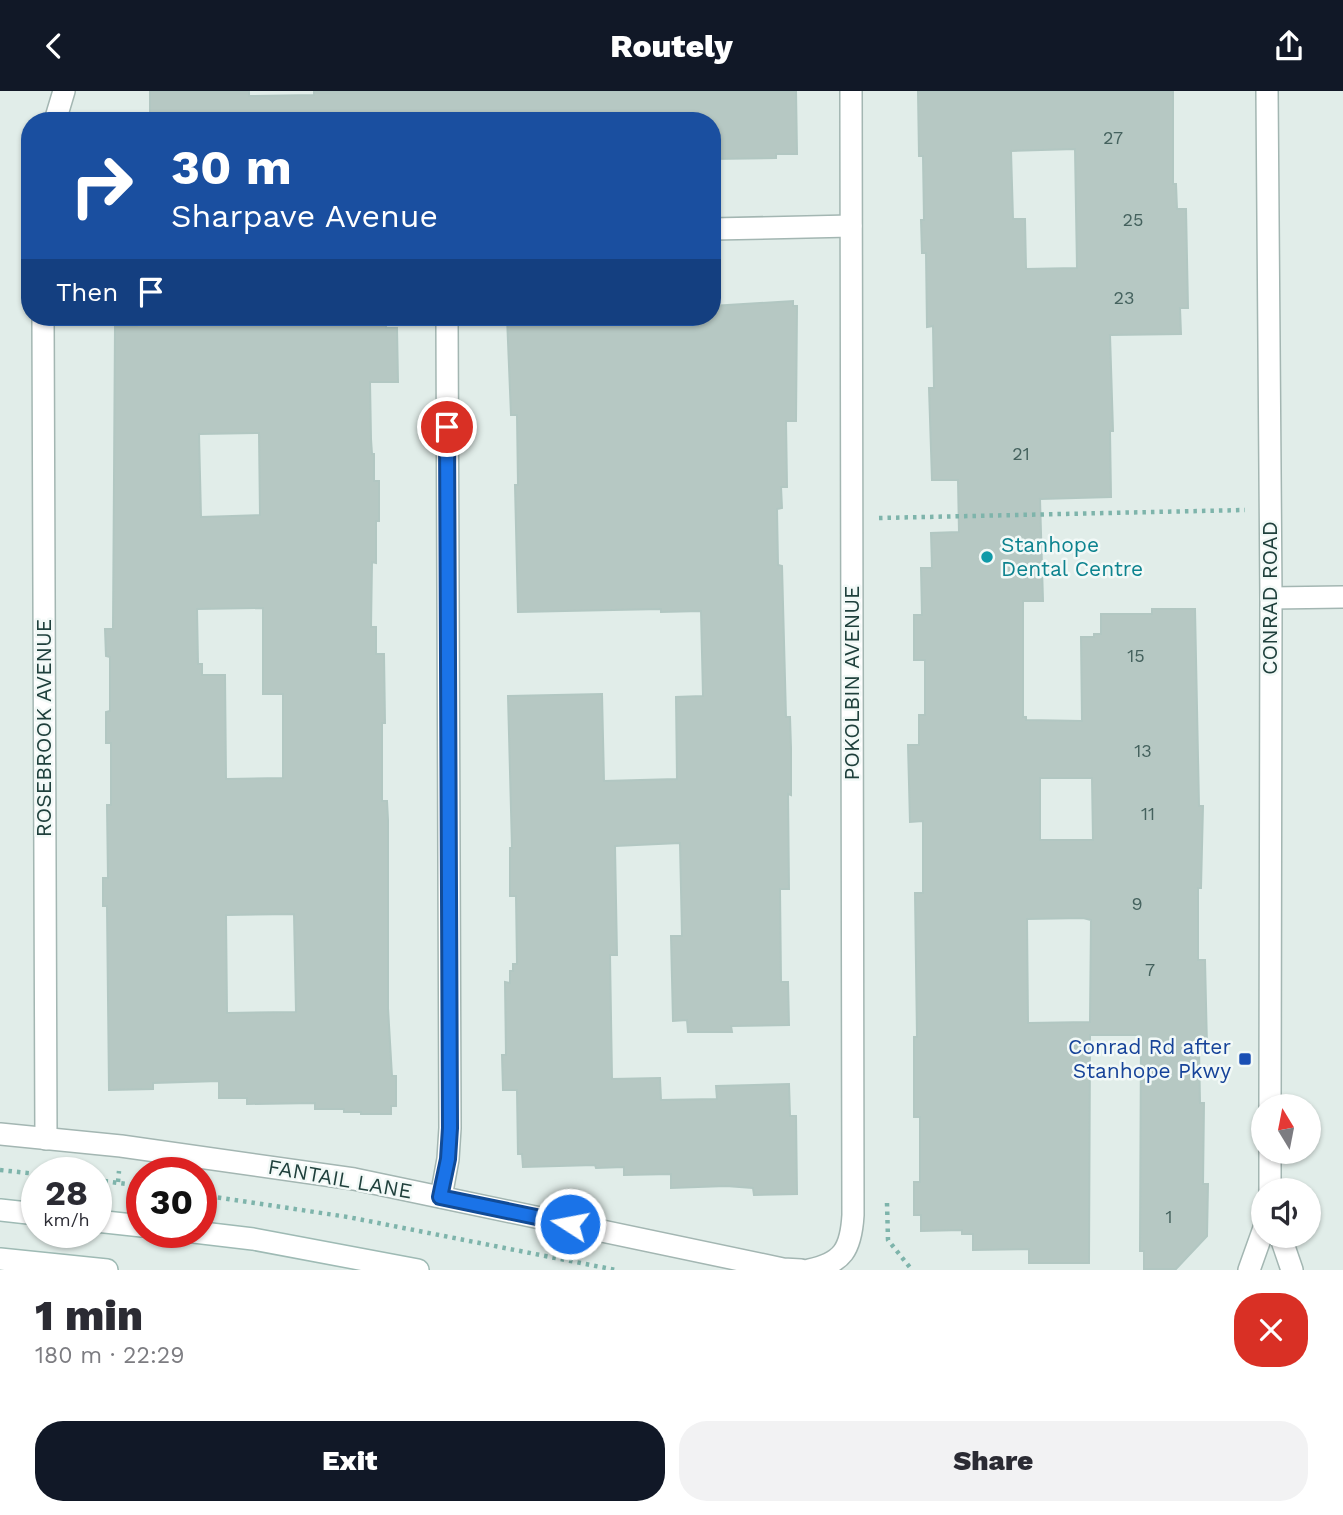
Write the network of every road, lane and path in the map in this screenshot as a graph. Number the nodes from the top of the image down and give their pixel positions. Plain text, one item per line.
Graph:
1 (851, 91) edge
2 (1266, 91) edge
3 (59, 93) edge
4 (56, 112) edge
5 (851, 226) junction
6 (721, 229) edge
7 (43, 326) edge
8 (447, 326) edge
9 (1270, 510) junction
10 (873, 518) dead end
11 (1343, 597) edge
12 (1271, 598) junction
13 (1270, 1094) edge
14 (0, 1134) edge
15 (46, 1139) junction
16 (0, 1170) edge
17 (21, 1172) edge
18 (217, 1197) edge
19 (440, 1197) junction
20 (887, 1203) dead end
21 (0, 1210) edge
22 (21, 1212) edge
23 (217, 1235) edge
24 (1257, 1248) edge
25 (1285, 1248) edge
26 (0, 1259) edge
27 (819, 1268) edge
28 (107, 1270) edge
29 (418, 1270) edge
30 (616, 1270) edge
31 (801, 1270) edge
32 (912, 1270) edge
33 (1249, 1270) edge
34 (1293, 1270) edge

1 - 5 street, POKOLBIN AVENUE
2 - 9 street, CONRAD ROAD
3 - 4 street
5 - 6 street
5 - 27 street, POKOLBIN AVENUE
7 - 15 street, ROSEBROOK AVENUE
8 - 19 street
9 - 10 path
9 - 12 street, CONRAD ROAD
11 - 12 street
12 - 13 street, CONRAD ROAD
14 - 15 street, FANTAIL LANE
15 - 19 street, FANTAIL LANE
16 - 17 path
18 - 30 path
19 - 31 street, FANTAIL LANE
20 - 32 path
21 - 22 street
23 - 29 street
24 - 33 street
25 - 34 street
26 - 28 street

